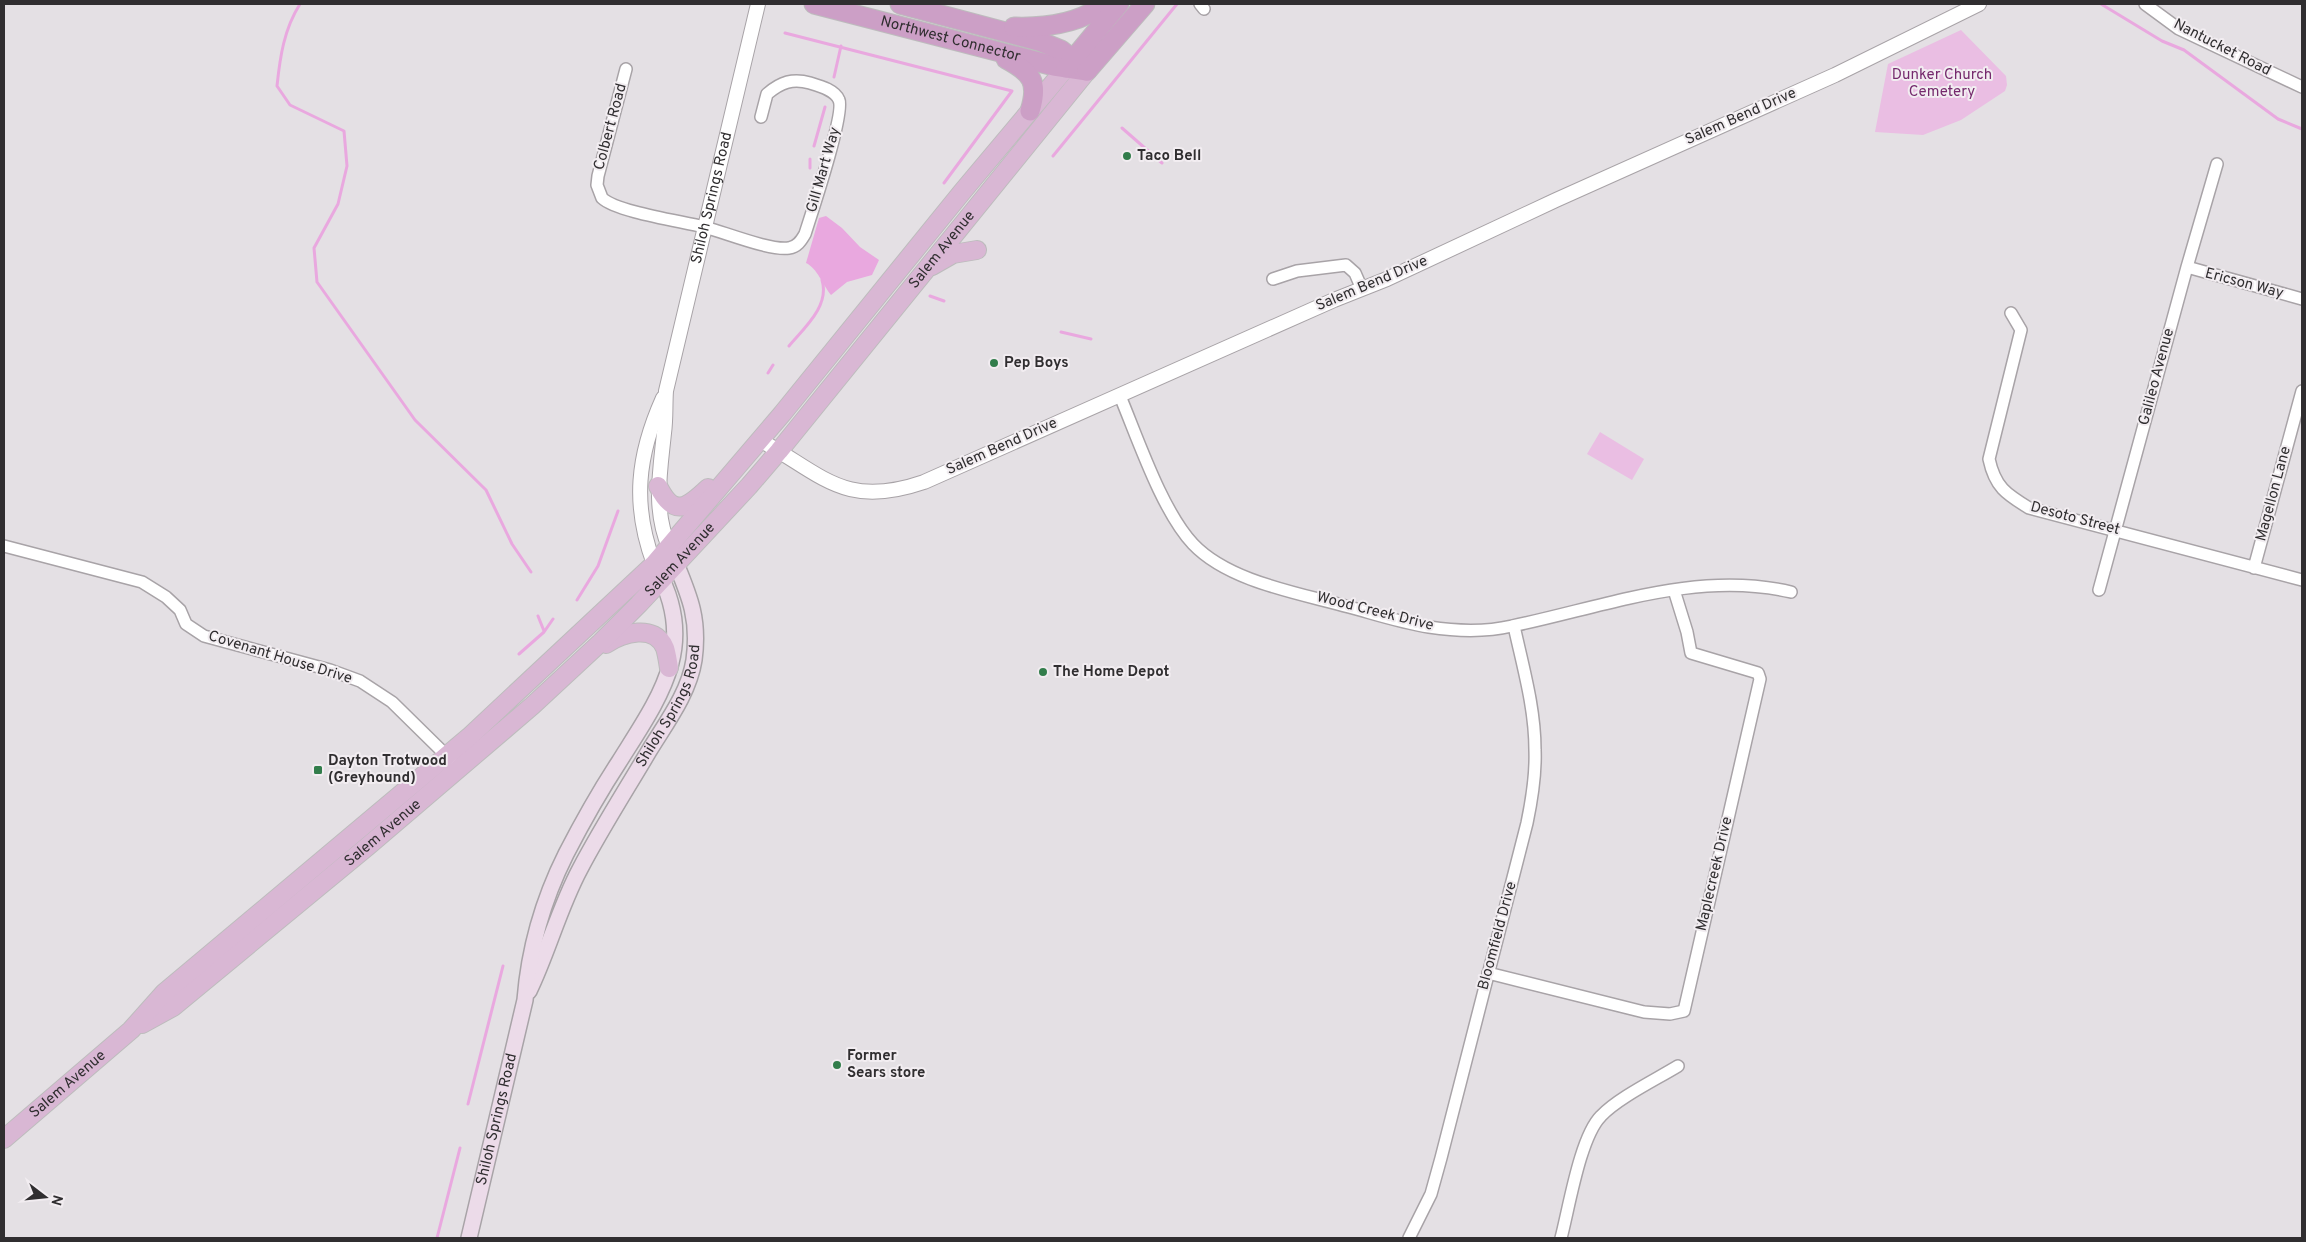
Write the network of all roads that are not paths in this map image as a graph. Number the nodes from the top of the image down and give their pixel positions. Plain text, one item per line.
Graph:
1 (758, 4) edge
2 (814, 4) edge
3 (900, 4) edge
4 (1105, 4) edge
5 (1119, 4) edge
6 (1145, 4) edge
7 (1979, 4) edge
8 (2144, 4) edge
9 (983, 26) junction
10 (985, 48) junction
11 (1076, 66) junction
12 (626, 69) dead end
13 (2302, 87) edge
14 (1030, 111) junction
15 (761, 117) dead end
16 (2217, 164) dead end
17 (704, 227) junction
18 (977, 250) dead end
19 (2187, 268) junction
20 (923, 272) junction
21 (1273, 279) dead end
22 (1362, 289) junction
23 (2302, 299) edge
24 (2012, 312) dead end
25 (666, 391) junction
26 (2302, 391) edge
27 (1120, 396) junction
28 (760, 440) junction
29 (779, 451) junction
30 (734, 472) junction
31 (658, 486) junction
32 (2116, 530) junction
33 (4, 546) edge
34 (669, 547) junction
35 (654, 564) junction
36 (676, 565) junction
37 (2254, 568) junction
38 (662, 580) junction
39 (2302, 580) edge
40 (1674, 590) junction
41 (2100, 590) dead end
42 (1791, 592) dead end
43 (1514, 626) junction
44 (585, 658) junction
45 (669, 668) junction
46 (520, 691) junction
47 (447, 755) junction
48 (458, 769) junction
49 (258, 914) junction
50 (1488, 973) junction
51 (525, 1000) junction
52 (179, 1002) junction
53 (131, 1030) junction
54 (1678, 1066) dead end
55 (4, 1140) edge
56 (469, 1238) edge
57 (1409, 1238) edge
58 (1561, 1238) edge

1 - 17 street, Shiloh Springs Road
2 - 10 highway, Northwest Connector
3 - 9 highway, Northwest Connector
4 - 9 highway
5 - 11 highway, Salem Avenue
6 - 11 highway, Salem Avenue
7 - 22 street, Salem Bend Drive
8 - 13 street, Nantucket Road
9 - 11 highway
10 - 11 highway, Northwest Connector
10 - 14 highway
11 - 14 main road, Salem Avenue
11 - 20 main road, Salem Avenue
12 - 17 street, Colbert Road
14 - 28 main road, Salem Avenue
15 - 17 street, Gill Mart Way
16 - 19 street, Galileo Avenue
17 - 25 street, Shiloh Springs Road
18 - 20 main road
19 - 23 street, Ericson Way
19 - 32 street, Galileo Avenue
20 - 29 main road, Salem Avenue
21 - 22 street
22 - 27 street, Salem Bend Drive
24 - 32 street, Desoto Street
25 - 31 street, Shiloh Springs Road
25 - 35 street, Shiloh Springs Road
26 - 37 street, Magellon Lane
27 - 29 street, Salem Bend Drive
27 - 43 street, Wood Creek Drive
28 - 29 street, Salem Bend Drive
28 - 30 main road, Salem Avenue
29 - 36 main road, Salem Avenue
30 - 31 main road
30 - 34 main road, Salem Avenue
31 - 34 street, Shiloh Springs Road
32 - 37 street, Desoto Street
32 - 41 street, Galileo Avenue
33 - 47 street, Covenant House Drive
34 - 35 main road, Salem Avenue
34 - 36 main road, Shiloh Springs Road
35 - 38 main road, Shiloh Springs Road
35 - 46 main road, Salem Avenue
36 - 38 main road, Salem Avenue
36 - 51 main road, Shiloh Springs Road
37 - 39 street, Desoto Street
38 - 44 main road, Salem Avenue
38 - 45 main road, Shiloh Springs Road
40 - 42 street, Wood Creek Drive
40 - 43 street, Wood Creek Drive
40 - 50 street, Maplecreek Drive
43 - 50 street, Bloomfield Drive
44 - 45 main road
44 - 48 main road, Salem Avenue
45 - 51 main road, Shiloh Springs Road
46 - 47 main road, Salem Avenue
46 - 48 main road
47 - 48 street, Covenant House Drive
47 - 49 main road, Salem Avenue
48 - 52 main road, Salem Avenue
49 - 52 main road
49 - 53 main road, Salem Avenue
50 - 57 street, Bloomfield Drive
51 - 56 main road, Shiloh Springs Road
52 - 53 main road, Salem Avenue
53 - 55 main road, Salem Avenue
54 - 58 street

